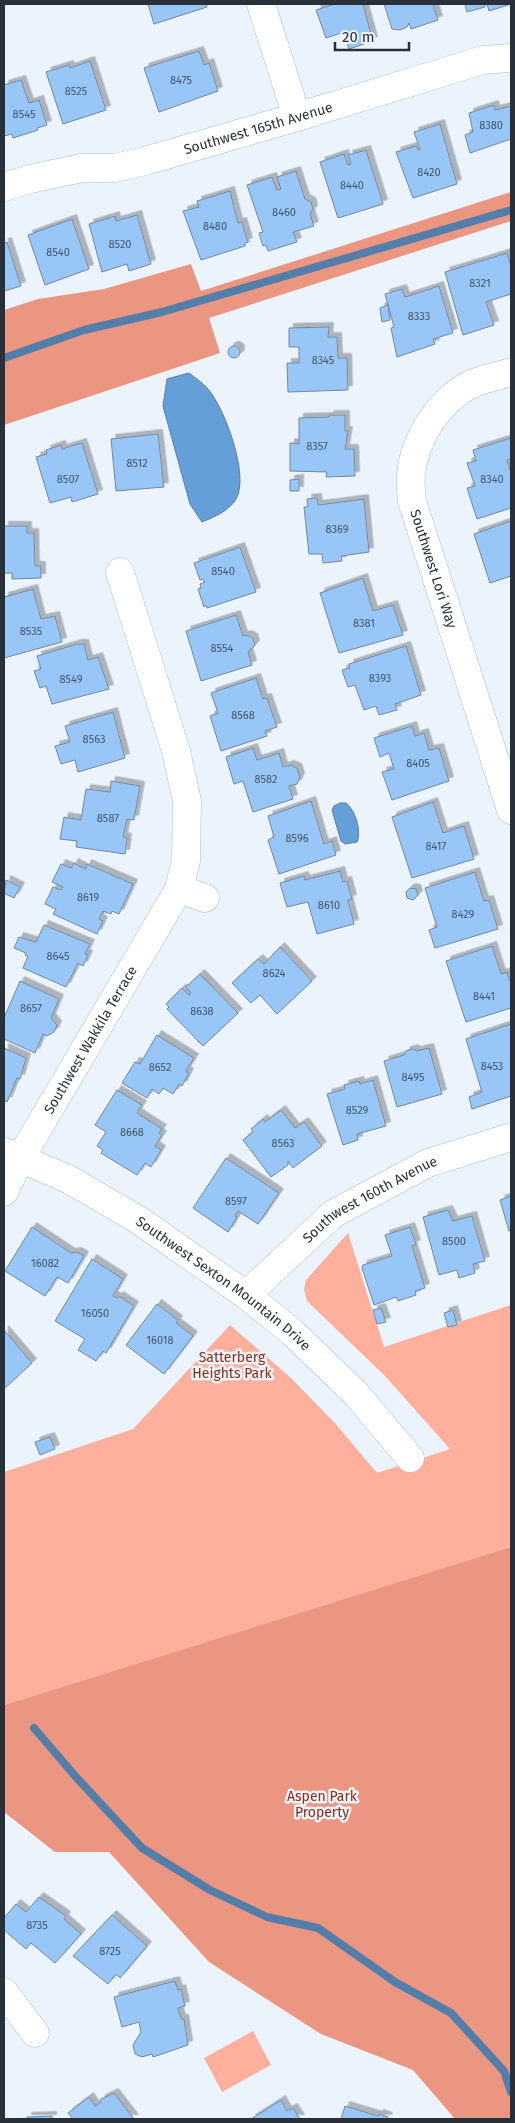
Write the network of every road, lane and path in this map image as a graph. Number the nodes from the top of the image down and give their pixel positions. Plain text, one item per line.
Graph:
1 (261, 4) edge
2 (511, 58) edge
3 (297, 117) junction
4 (4, 187) edge
5 (511, 372) edge
6 (120, 572) dead end
7 (511, 810) edge
8 (179, 889) junction
9 (205, 898) dead end
10 (511, 1137) edge
11 (12, 1155) edge
12 (4, 1192) edge
13 (246, 1295) junction
14 (410, 1458) dead end
15 (4, 1992) edge
16 (35, 2033) dead end

1 - 3 street
2 - 3 street, Southwest 165th Avenue
3 - 4 street, Southwest 165th Avenue
5 - 7 street, Southwest Lori Way
6 - 8 street, Southwest Wakkila Terrace
8 - 9 street
8 - 11 street, Southwest Wakkila Terrace
10 - 13 street, Southwest 160th Avenue
11 - 12 street, Southwest Wakkila Terrace
11 - 13 street, Southwest Sexton Mountain Drive
13 - 14 street, Southwest Sexton Mountain Drive
15 - 16 street

